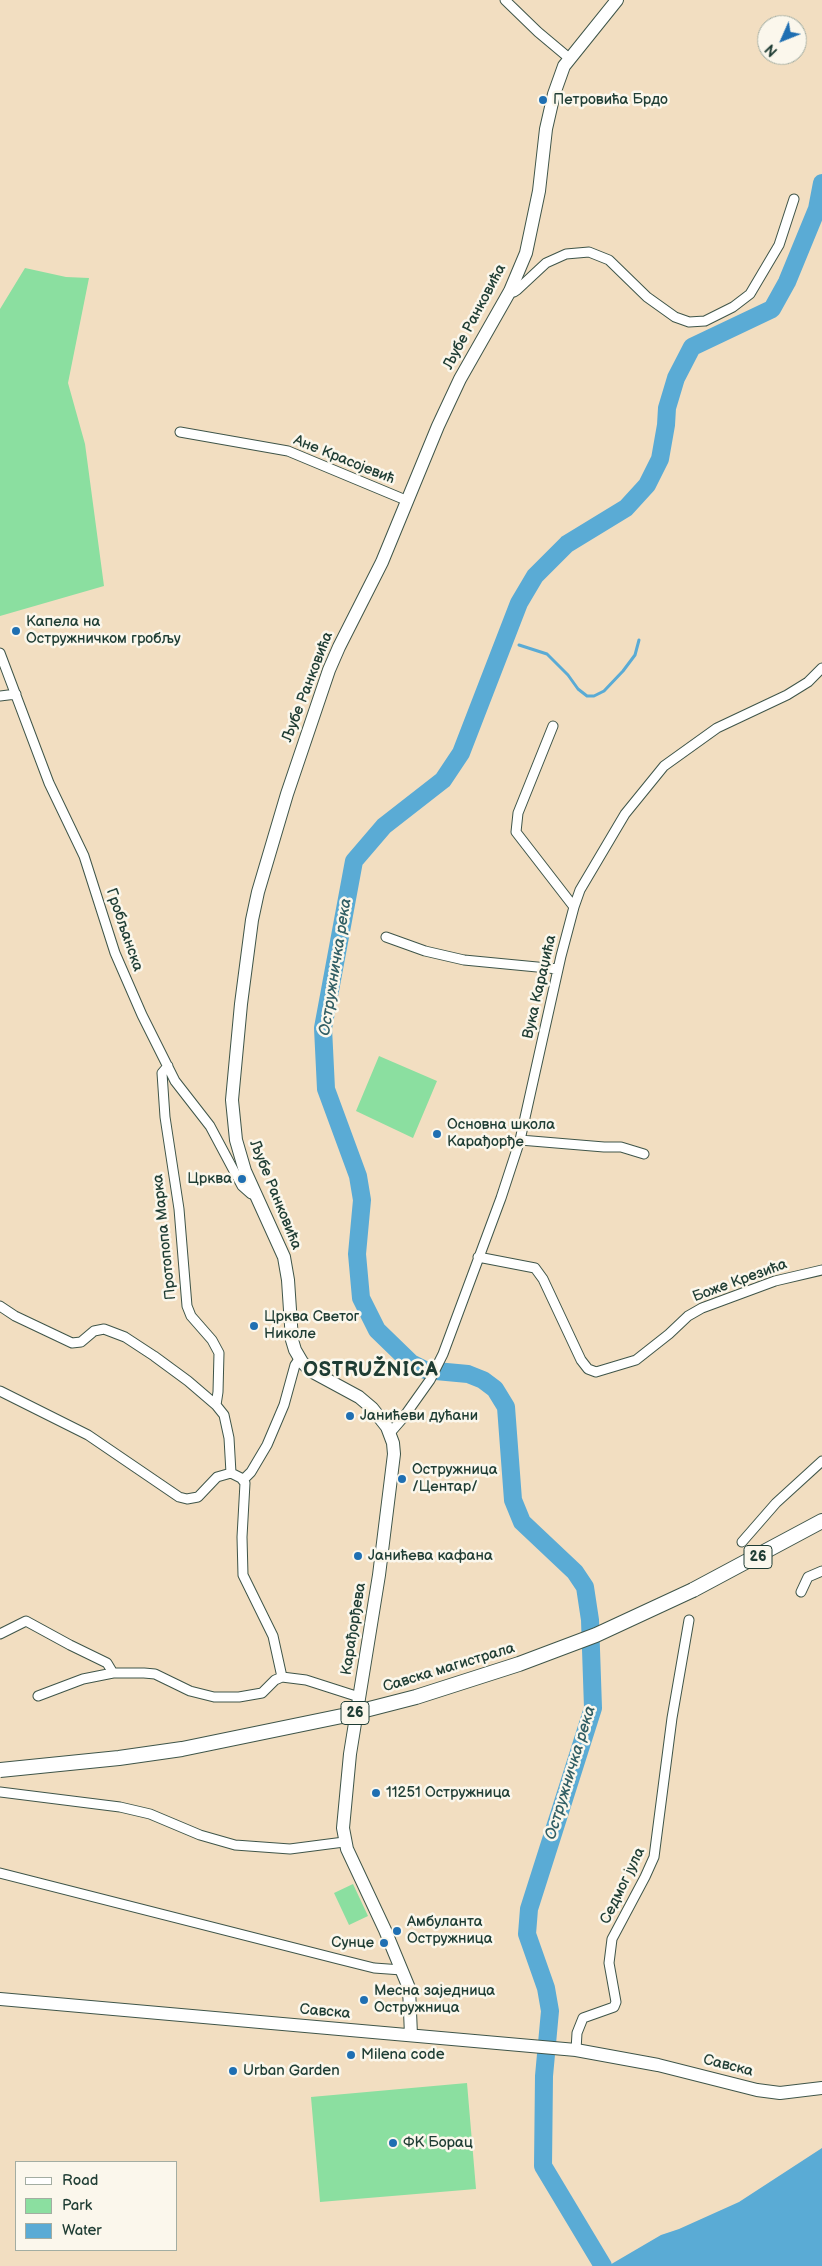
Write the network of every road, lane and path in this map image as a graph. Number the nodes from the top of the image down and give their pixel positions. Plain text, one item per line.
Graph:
1 (505, 0) edge
2 (617, 0) edge
3 (568, 58) junction
4 (794, 199) dead end
5 (510, 290) junction
6 (180, 432) dead end
7 (408, 501) junction
8 (0, 652) edge
9 (822, 668) edge
10 (16, 694) junction
11 (0, 696) edge
12 (553, 726) dead end
13 (574, 907) junction
14 (386, 937) dead end
15 (558, 969) junction
16 (168, 1066) junction
17 (520, 1140) junction
18 (644, 1154) dead end
19 (256, 1193) junction
20 (478, 1257) junction
21 (822, 1270) edge
22 (0, 1306) edge
23 (300, 1358) junction
24 (0, 1391) edge
25 (216, 1405) junction
26 (390, 1432) junction
27 (822, 1462) edge
28 (231, 1473) junction
29 (243, 1480) junction
30 (822, 1521) edge
31 (742, 1542) dead end
32 (822, 1571) edge
33 (801, 1592) dead end
34 (688, 1620) dead end
35 (0, 1634) edge
36 (114, 1673) junction
37 (282, 1677) junction
38 (38, 1696) dead end
39 (359, 1697) junction
40 (0, 1770) edge
41 (0, 1792) edge
42 (344, 1842) junction
43 (0, 1873) edge
44 (402, 1970) junction
45 (0, 1999) edge
46 (411, 2035) junction
47 (576, 2050) junction
48 (822, 2088) edge

1 - 3 street
2 - 3 street, Љубе Ранковића
3 - 5 street, Љубе Ранковића
4 - 5 street
5 - 7 street, Љубе Ранковића
6 - 7 street, Ане Красојевић
7 - 19 street, Љубе Ранковића
8 - 10 street, Гробљанска
9 - 13 street, Вука Караџића
10 - 11 street
10 - 16 street, Гробљанска
12 - 13 street
13 - 15 street, Вука Караџића
14 - 15 street
15 - 17 street, Вука Караџића
16 - 19 street, Гробљанска
16 - 25 street, Протопопа Марка
17 - 18 street
17 - 20 street, Вука Караџића
19 - 23 street, Љубе Ранковића
20 - 21 street, Боже Крезића
20 - 26 street, Вука Караџића
22 - 25 street
23 - 26 street, Љубе Ранковића
23 - 29 street
24 - 28 street
25 - 28 street
26 - 39 street, Карађорђева
27 - 31 street
28 - 29 street
29 - 37 street
30 - 40 main road, Савска магистрала / 26, bridge
32 - 33 street
34 - 47 street, Седмог јула
35 - 36 street
36 - 37 street
36 - 38 street
37 - 39 street
39 - 42 street, Карађорђева
41 - 42 street
42 - 44 street, Карађорђева
43 - 44 street
44 - 46 street, Карађорђева
45 - 46 street, Савска
46 - 47 street, Савска
47 - 48 street, Савска

